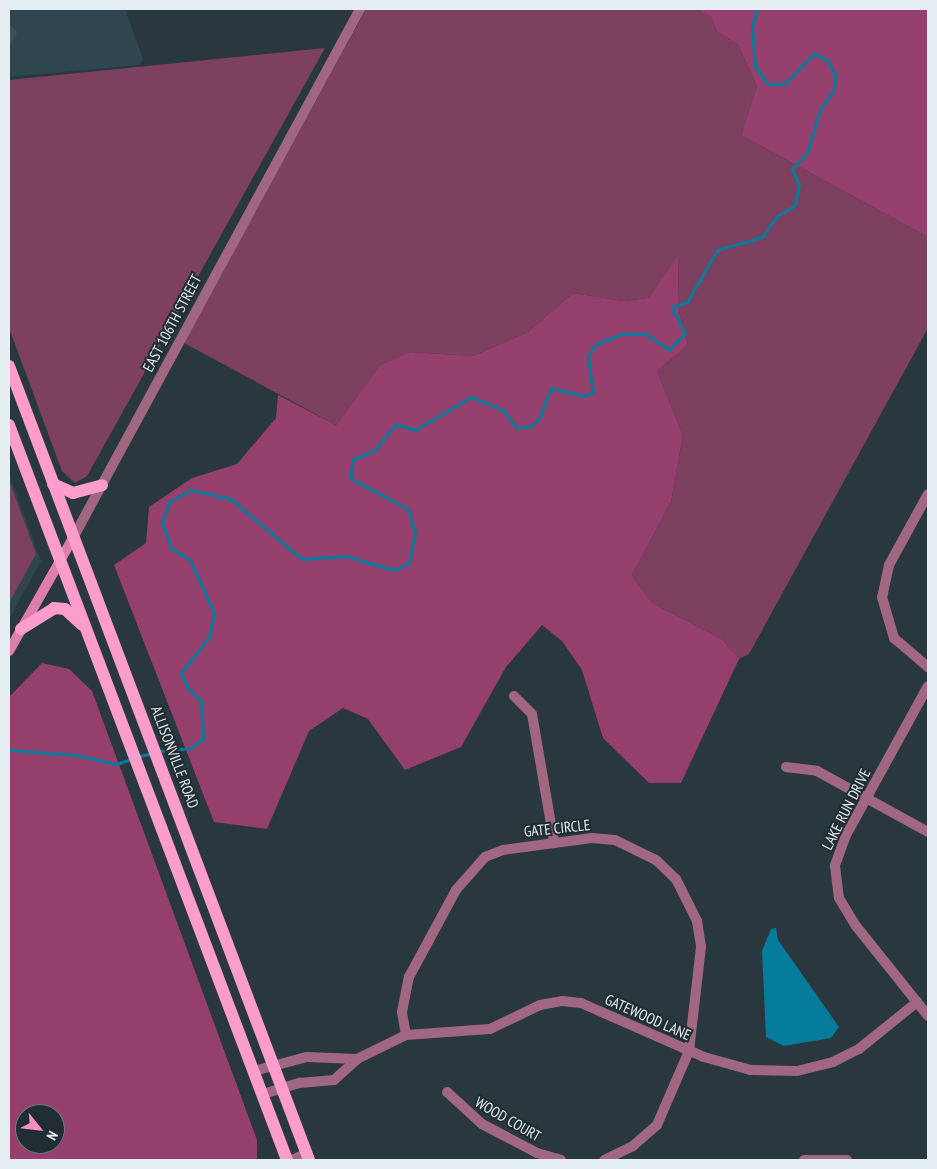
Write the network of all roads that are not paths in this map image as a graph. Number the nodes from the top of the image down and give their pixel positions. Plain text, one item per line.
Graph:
1 (360, 9) edge
2 (9, 366) edge
3 (9, 425) edge
4 (53, 484) junction
5 (102, 485) junction
6 (928, 494) edge
7 (74, 538) junction
8 (60, 560) junction
9 (21, 629) junction
10 (86, 629) junction
11 (9, 651) edge
12 (928, 667) edge
13 (928, 686) edge
14 (514, 696) dead end
15 (786, 767) dead end
16 (866, 798) junction
17 (928, 832) edge
18 (554, 841) junction
19 (917, 1002) junction
20 (928, 1016) edge
21 (406, 1036) junction
22 (689, 1051) junction
23 (357, 1059) junction
24 (274, 1066) junction
25 (254, 1071) junction
26 (282, 1088) junction
27 (447, 1092) dead end
28 (263, 1094) junction
29 (308, 1157) edge
30 (287, 1160) edge
31 (292, 1160) edge
32 (561, 1160) edge
33 (604, 1160) edge
34 (804, 1160) edge
35 (847, 1160) edge

1 - 5 street, EAST 106TH STREET
2 - 4 main road, ALLISONVILLE ROAD
3 - 8 main road
4 - 5 main road
4 - 7 main road, ALLISONVILLE ROAD
5 - 7 street, EAST 106TH STREET
6 - 12 street
7 - 8 main road, EAST 106TH STREET
7 - 24 main road, ALLISONVILLE ROAD
8 - 9 main road, EAST 106TH STREET
8 - 10 main road
9 - 10 main road
9 - 11 main road, EAST 106TH STREET
10 - 25 main road
13 - 16 street, LAKE RUN DRIVE
14 - 18 street
15 - 16 street
16 - 17 street
16 - 19 street, LAKE RUN DRIVE
18 - 21 street, GATE CIRCLE
18 - 22 street, GATE CIRCLE
19 - 20 street, LAKE RUN DRIVE
19 - 22 street, GATEWOOD LANE
21 - 22 street, GATEWOOD LANE
21 - 23 street, GATEWOOD LANE
22 - 33 street
23 - 24 street
23 - 26 street, GATEWOOD LANE
24 - 25 street
24 - 26 main road, ALLISONVILLE ROAD
25 - 28 main road
26 - 28 street, GATEWOOD LANE
26 - 29 main road, ALLISONVILLE ROAD
27 - 32 street, WOOD COURT
28 - 30 main road
29 - 31 street
34 - 35 street

